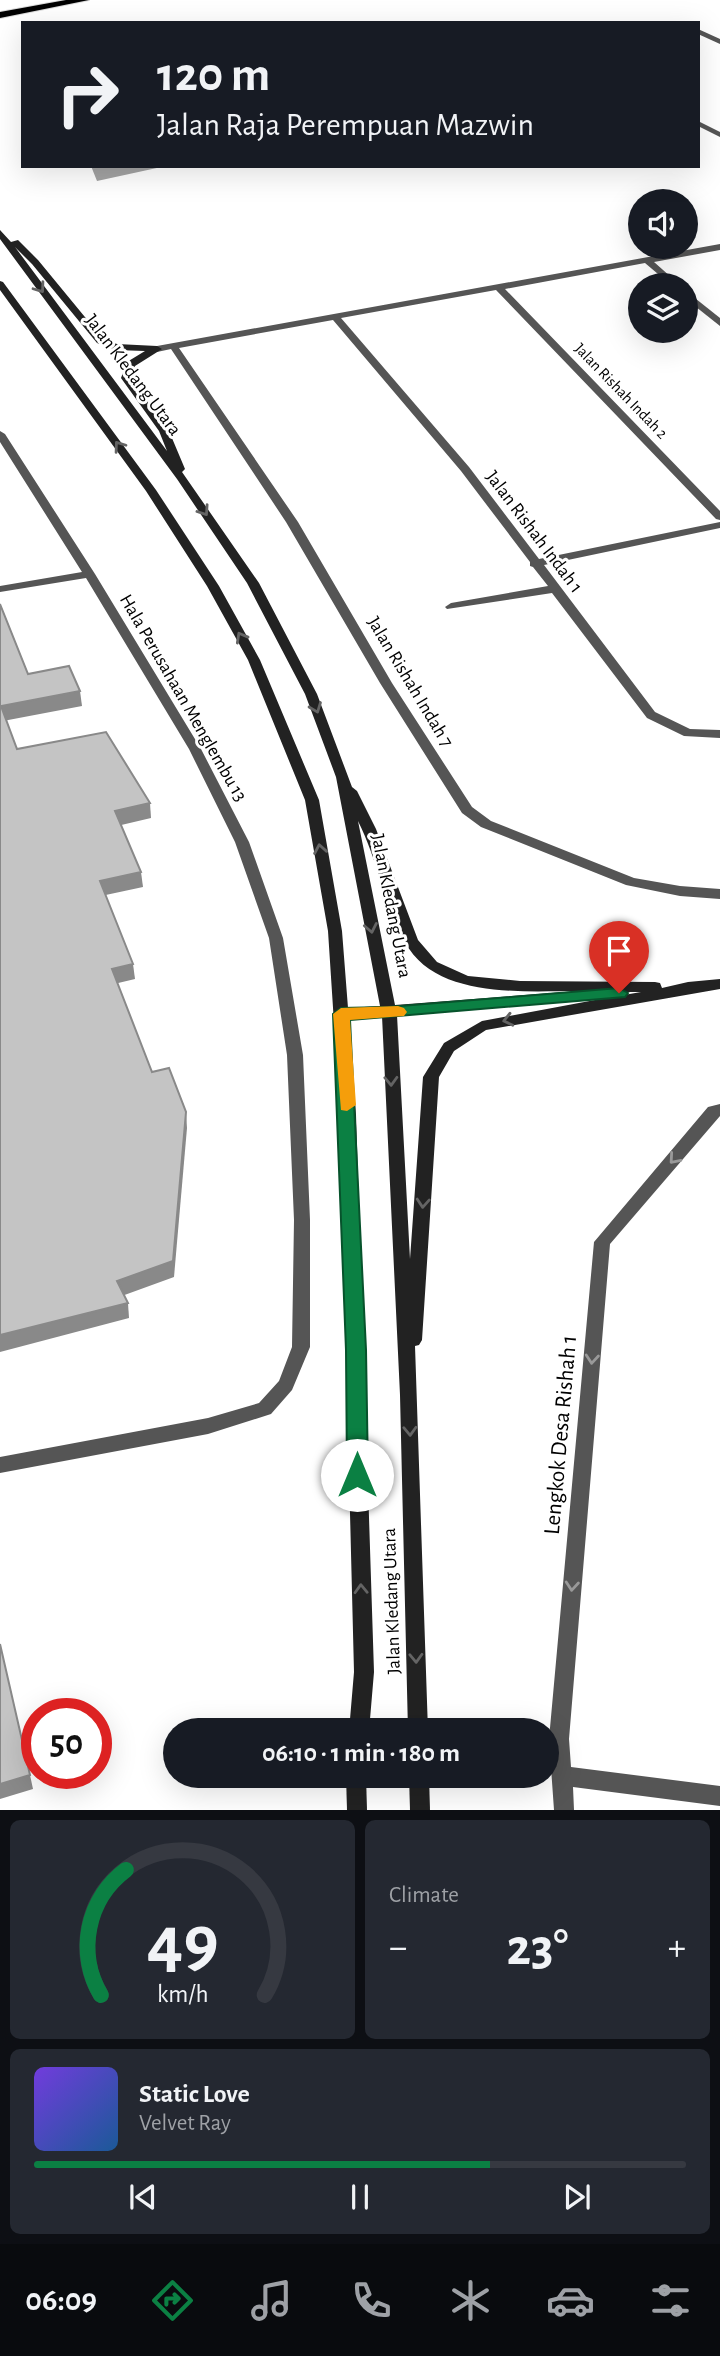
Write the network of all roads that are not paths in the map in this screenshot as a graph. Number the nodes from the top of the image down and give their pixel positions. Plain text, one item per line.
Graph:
1 (31, 0) edge
2 (84, 0) edge
3 (0, 4) edge
4 (0, 15) edge
5 (700, 32) edge
6 (720, 42) edge
7 (700, 123) edge
8 (720, 135) edge
9 (0, 232) edge
10 (720, 247) edge
11 (648, 261) junction
12 (662, 273) edge
13 (0, 284) edge
14 (498, 287) junction
15 (698, 304) edge
16 (336, 318) junction
17 (720, 323) edge
18 (174, 347) junction
19 (157, 349) junction
20 (0, 434) edge
21 (181, 477) junction
22 (720, 517) edge
23 (720, 525) edge
24 (534, 564) junction
25 (89, 574) junction
26 (0, 589) edge
27 (553, 589) junction
28 (451, 607) dead end
29 (720, 734) edge
30 (343, 777) junction
31 (720, 894) edge
32 (720, 984) edge
33 (696, 987) junction
34 (388, 1013) junction
35 (341, 1014) junction
36 (720, 1110) edge
37 (409, 1395) junction
38 (0, 1465) edge
39 (360, 1718) edge
40 (418, 1718) edge
41 (562, 1776) junction
42 (356, 1788) edge
43 (419, 1788) edge
44 (720, 1796) edge
45 (357, 1810) edge
46 (420, 1810) edge
47 (564, 1810) edge

1 - 3 highway
2 - 4 highway
5 - 6 street
7 - 8 street
9 - 19 main road
9 -> 21 main road, Jalan Kledang Utara
10 - 11 street
11 - 12 street
11 - 14 street
35 -> 13 main road, Jalan Kledang Utara
14 - 16 street
14 - 22 street, Jalan Rishah Indah 2
15 - 17 street
16 - 18 street
16 - 24 street, Jalan Rishah Indah 1
18 - 19 street
18 - 31 street, Jalan Rishah Indah 7
19 - 21 main road
20 - 25 street, Hala Perusahaan Menglembu 13
21 -> 30 main road, Jalan Kledang Utara
23 - 24 street
24 - 27 street, Jalan Rishah Indah 1
25 - 26 street
25 - 38 street, Hala Perusahaan Menglembu 13
27 - 28 street
27 - 29 street, Jalan Rishah Indah 1
30 - 33 main road
30 -> 34 main road, Jalan Kledang Utara
32 - 33 main road
33 - 34 main road
33 -> 37 main road
34 - 35 main road
34 -> 37 main road, Jalan Kledang Utara
39 -> 35 main road, Jalan Kledang Utara
36 -> 41 street, Lengkok Desa Rishah 1
37 -> 40 main road, Jalan Kledang Utara
41 - 44 street
41 - 47 street, Lengkok Desa Rishah 1
42 - 45 main road
43 - 46 main road

